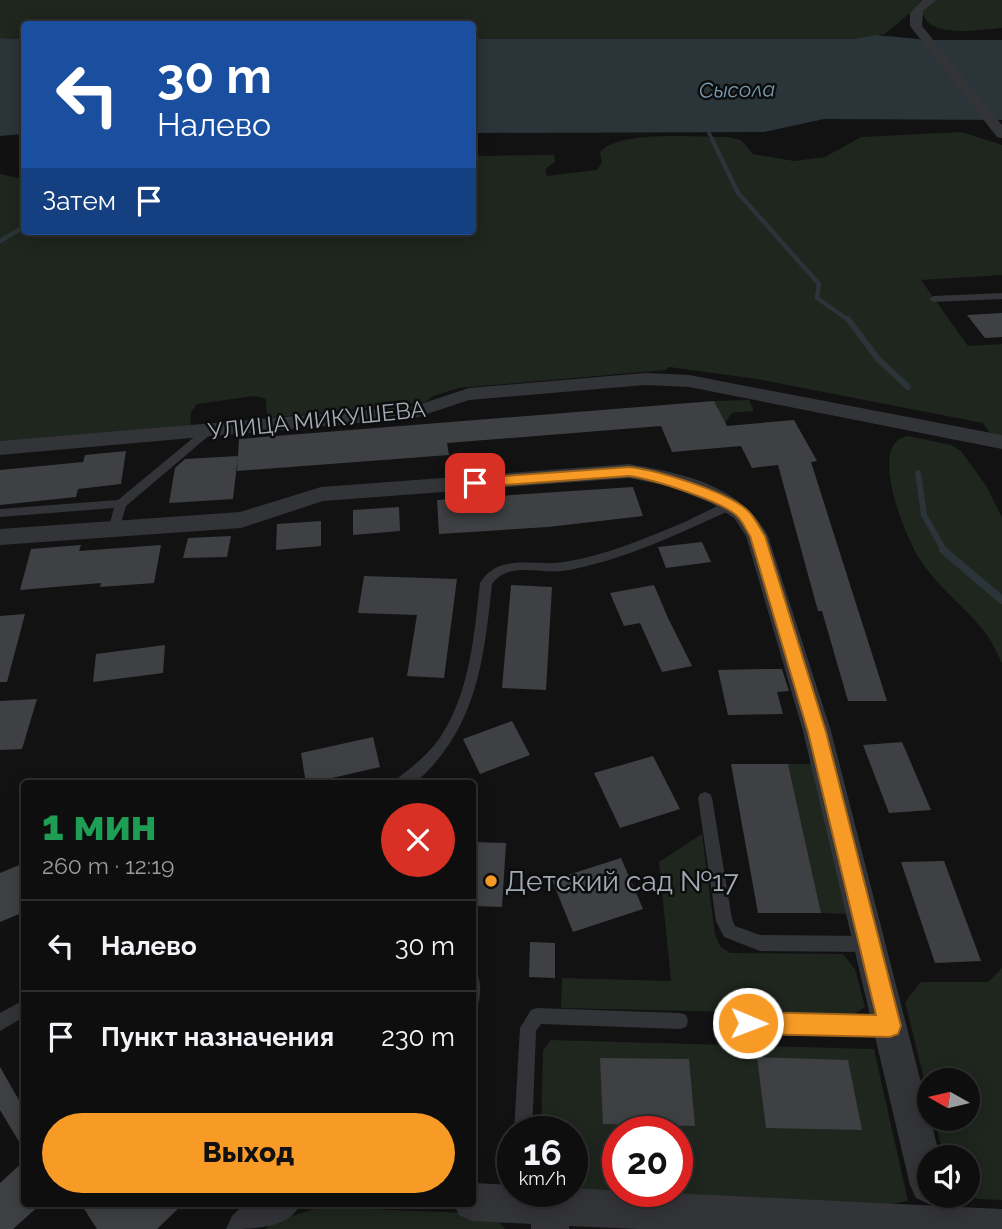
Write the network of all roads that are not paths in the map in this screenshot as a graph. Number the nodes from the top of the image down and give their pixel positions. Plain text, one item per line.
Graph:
1 (931, 0) edge
2 (1002, 135) edge
3 (1002, 296) edge
4 (933, 299) dead end
5 (208, 431) junction
6 (1002, 442) edge
7 (0, 448) edge
8 (121, 503) junction
9 (731, 505) junction
10 (0, 513) edge
11 (115, 527) junction
12 (0, 537) edge
13 (405, 780) edge
14 (705, 798) dead end
15 (870, 944) junction
16 (21, 1010) edge
17 (680, 1021) dead end
18 (0, 1023) edge
19 (748, 1023) dead end
20 (890, 1026) junction
21 (524, 1116) edge
22 (919, 1145) edge
23 (476, 1202) edge
24 (274, 1207) edge
25 (535, 1208) edge
26 (935, 1210) edge
27 (704, 1221) edge
28 (1002, 1228) edge
29 (245, 1229) edge

1 - 2 street
3 - 4 lane
5 - 6 street, УЛИЦА МИКУШЕВА
5 - 7 street, УЛИЦА МИКУШЕВА
5 - 8 lane
8 - 10 lane
8 - 11 lane
9 - 11 street
9 - 13 lane
9 - 15 street
11 - 12 street
14 - 15 lane
15 - 20 street
16 - 18 lane
17 - 21 lane
19 - 20 lane
20 - 22 street
23 - 25 street
24 - 29 street
25 - 27 street
26 - 27 street
26 - 28 street

